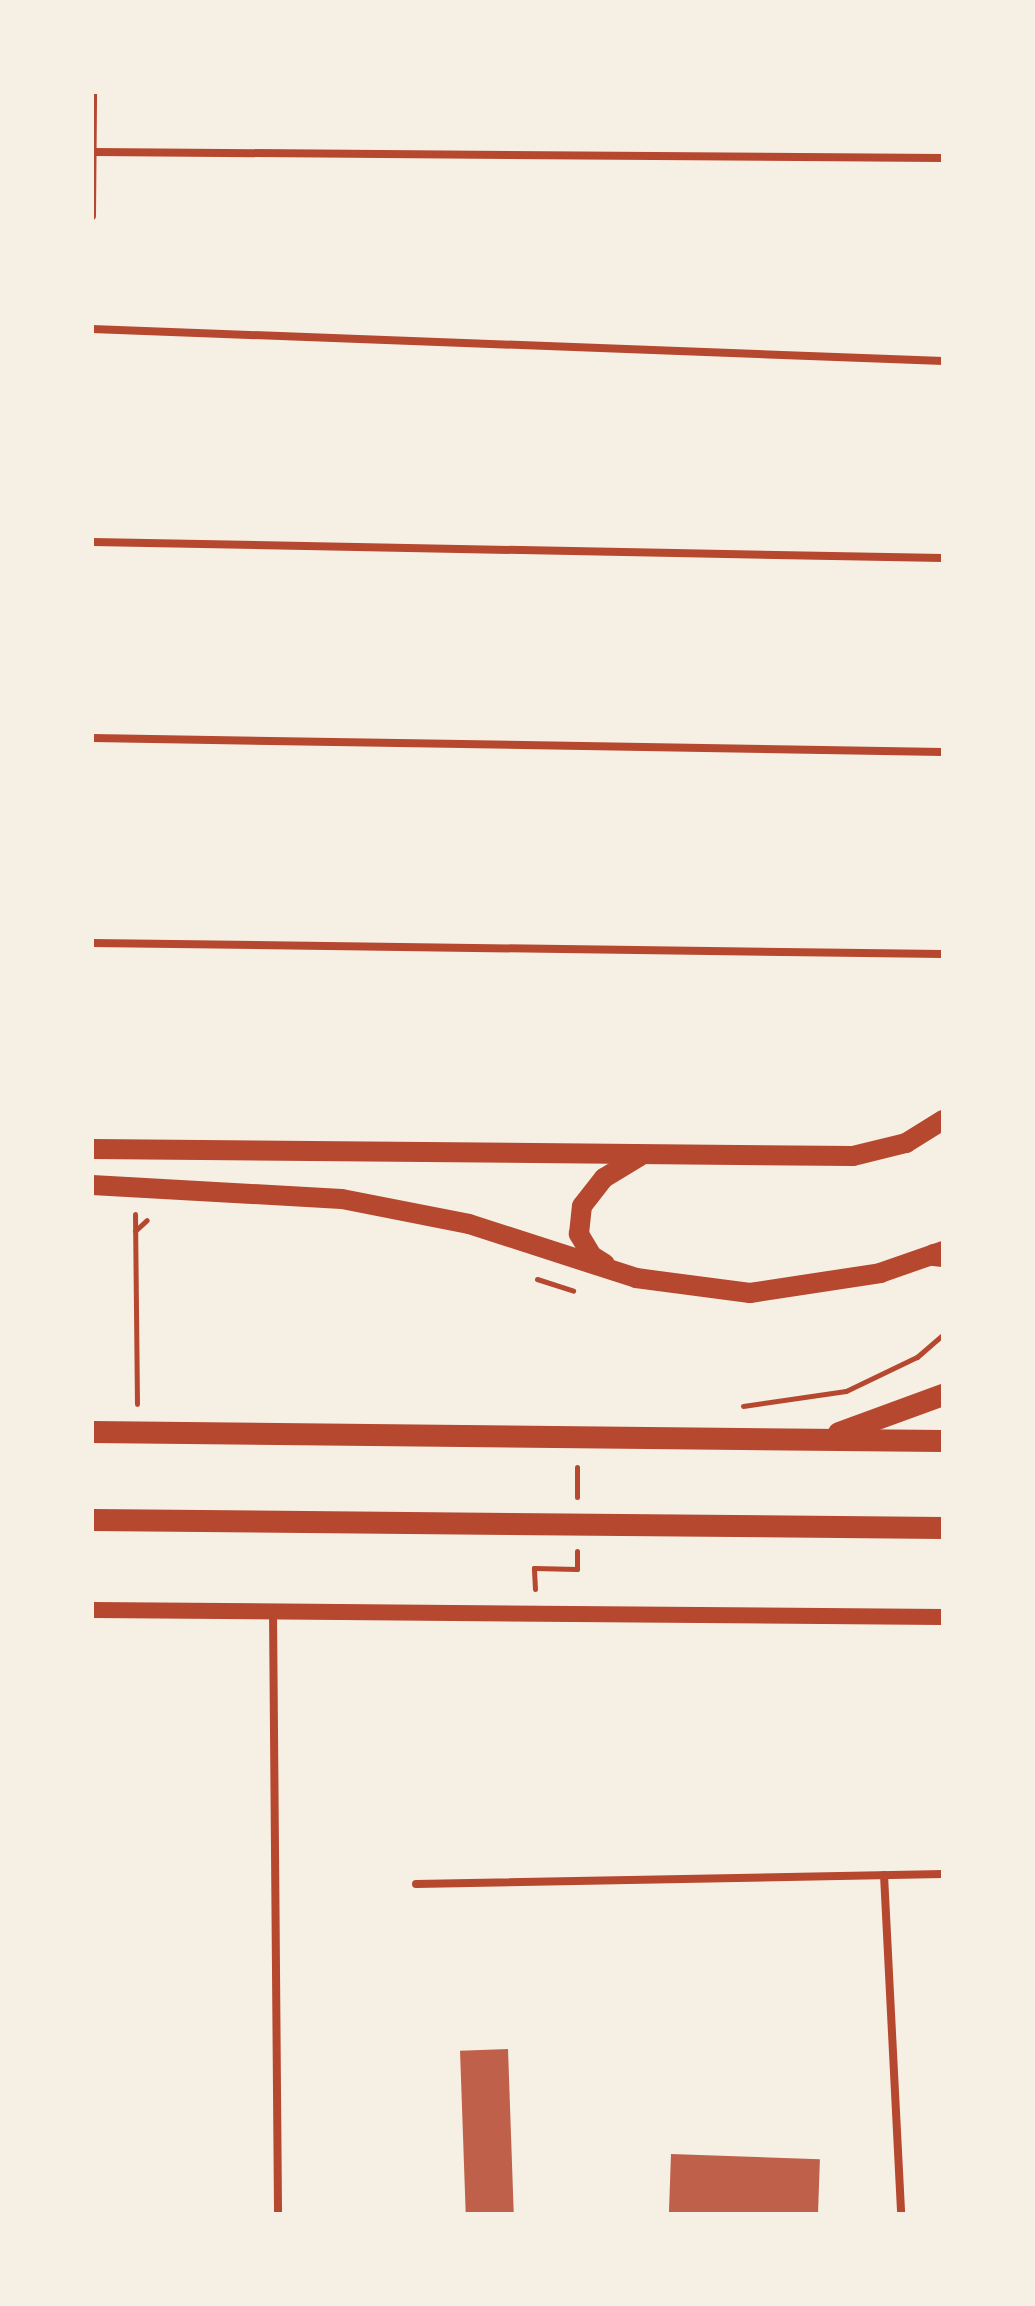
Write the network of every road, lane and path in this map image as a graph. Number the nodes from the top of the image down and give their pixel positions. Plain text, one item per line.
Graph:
1 (93, 92) edge
2 (93, 152) edge
3 (943, 158) edge
4 (92, 216) edge
5 (92, 329) edge
6 (943, 361) edge
7 (92, 542) edge
8 (943, 558) edge
9 (92, 738) edge
10 (943, 752) edge
11 (92, 943) edge
12 (943, 954) edge
13 (943, 1120) edge
14 (92, 1149) edge
15 (648, 1154) junction
16 (92, 1185) edge
17 (135, 1187) junction
18 (142, 1220) dead end
19 (135, 1231) junction
20 (940, 1254) edge
21 (636, 1278) junction
22 (943, 1334) edge
23 (943, 1395) edge
24 (735, 1407) dead end
25 (92, 1432) edge
26 (135, 1433) junction
27 (814, 1440) junction
28 (943, 1441) edge
29 (577, 1452) dead end
30 (577, 1511) dead end
31 (92, 1520) edge
32 (943, 1528) edge
33 (577, 1540) dead end
34 (534, 1568) dead end
35 (92, 1610) edge
36 (273, 1611) junction
37 (943, 1617) edge
38 (943, 1874) edge
39 (884, 1875) junction
40 (416, 1884) dead end
41 (278, 2214) edge
42 (901, 2214) edge

1 - 2 street
2 - 3 street
2 - 4 street
5 - 6 street
7 - 8 street
9 - 10 street
11 - 12 street
13 - 15 main road
14 - 15 main road
15 - 21 main road
16 - 17 main road
17 - 19 path
17 - 21 main road
18 - 19 path
19 - 26 path
20 - 21 main road
22 - 24 path
23 - 27 highway
25 - 26 highway
26 - 27 highway
27 - 28 highway
29 - 30 path
31 - 32 highway
33 - 34 path
35 - 36 main road
36 - 37 main road
36 - 41 street
38 - 39 street
39 - 40 street
39 - 42 street

